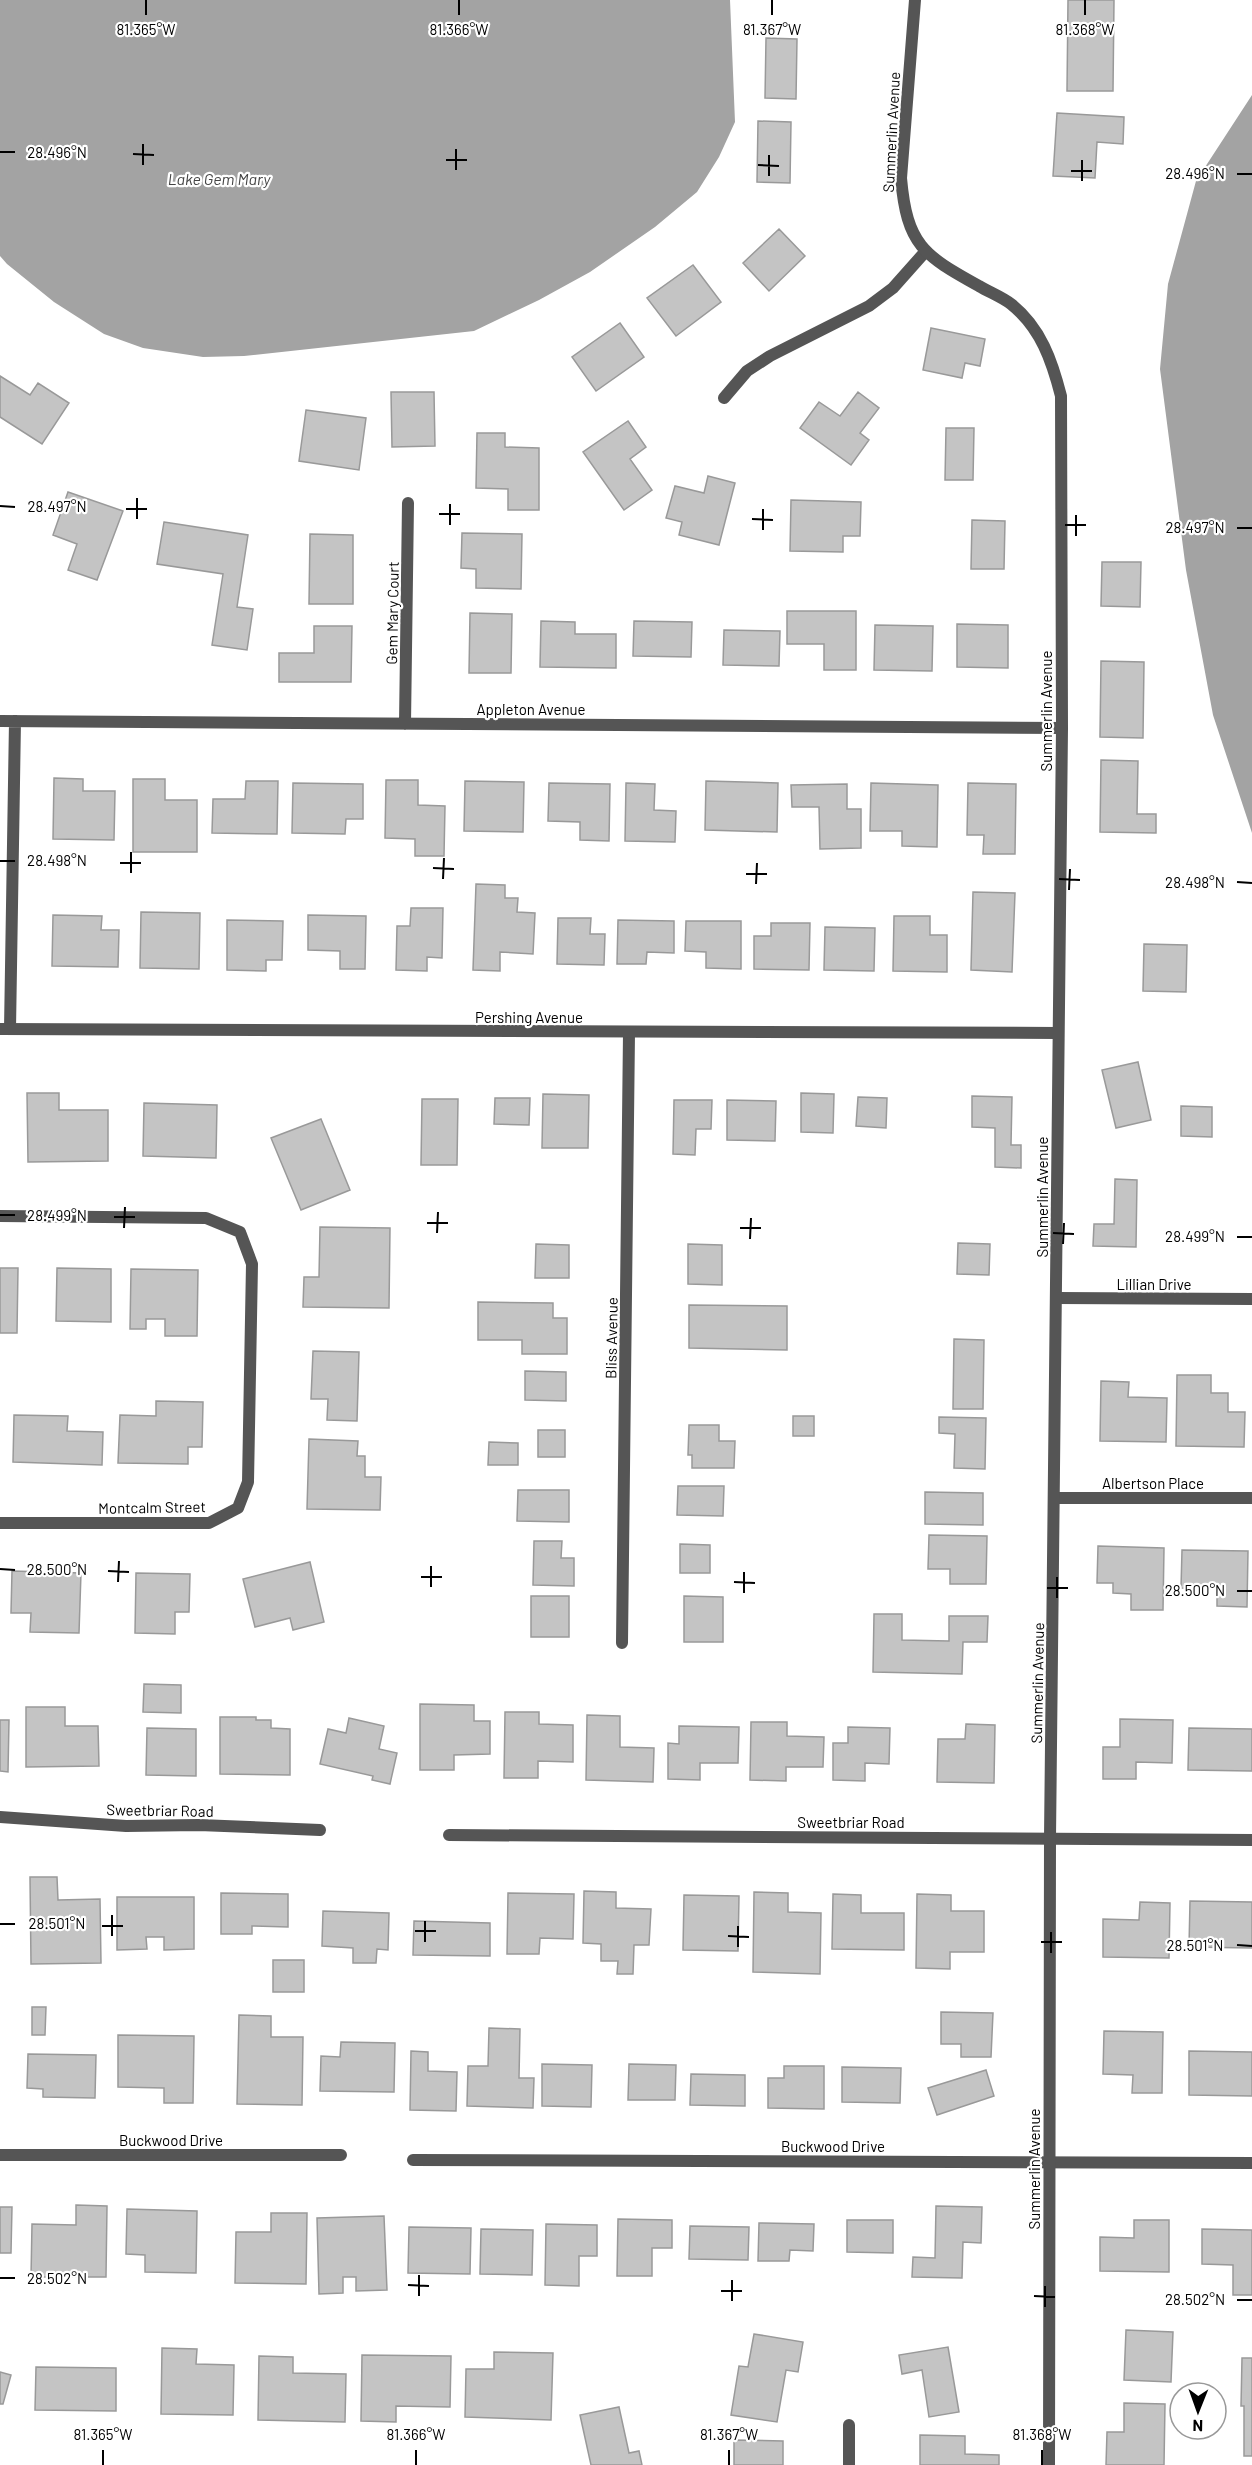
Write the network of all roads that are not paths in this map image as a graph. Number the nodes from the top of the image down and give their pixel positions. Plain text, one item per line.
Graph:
1 (915, 0) edge
2 (925, 252) junction
3 (724, 398) dead end
4 (408, 503) dead end
5 (0, 721) edge
6 (15, 721) junction
7 (405, 724) junction
8 (1062, 728) junction
9 (5, 1029) edge
10 (629, 1033) junction
11 (1058, 1033) junction
12 (0, 1216) edge
13 (1057, 1298) junction
14 (1252, 1299) edge
15 (1054, 1498) junction
16 (1252, 1498) edge
17 (0, 1522) edge
18 (622, 1643) dead end
19 (0, 1817) edge
20 (320, 1830) dead end
21 (449, 1835) dead end
22 (1050, 1838) junction
23 (1252, 1840) edge
24 (0, 2155) edge
25 (341, 2156) dead end
26 (413, 2160) dead end
27 (1049, 2161) junction
28 (1252, 2163) edge
29 (849, 2426) dead end
30 (849, 2465) edge
31 (1049, 2465) edge

1 - 2 street, Summerlin Avenue
2 - 3 street
2 - 8 street, Summerlin Avenue
4 - 7 street, Gem Mary Court
5 - 6 street, Appleton Avenue
6 - 7 street, Appleton Avenue
6 - 9 street
7 - 8 street, Appleton Avenue
8 - 11 street, Summerlin Avenue
9 - 10 street, Pershing Avenue
10 - 11 street, Pershing Avenue
10 - 18 street, Bliss Avenue
11 - 13 street, Summerlin Avenue
12 - 17 street, Montcalm Street
13 - 14 street, Lillian Drive
13 - 15 street, Summerlin Avenue
15 - 16 street, Albertson Place
15 - 22 street, Summerlin Avenue
19 - 20 street, Sweetbriar Road
21 - 22 street, Sweetbriar Road
22 - 23 street, Sweetbriar Road
22 - 27 street, Summerlin Avenue
24 - 25 street, Buckwood Drive
26 - 27 street, Buckwood Drive
27 - 28 street, Buckwood Drive
27 - 31 street, Summerlin Avenue
29 - 30 street

